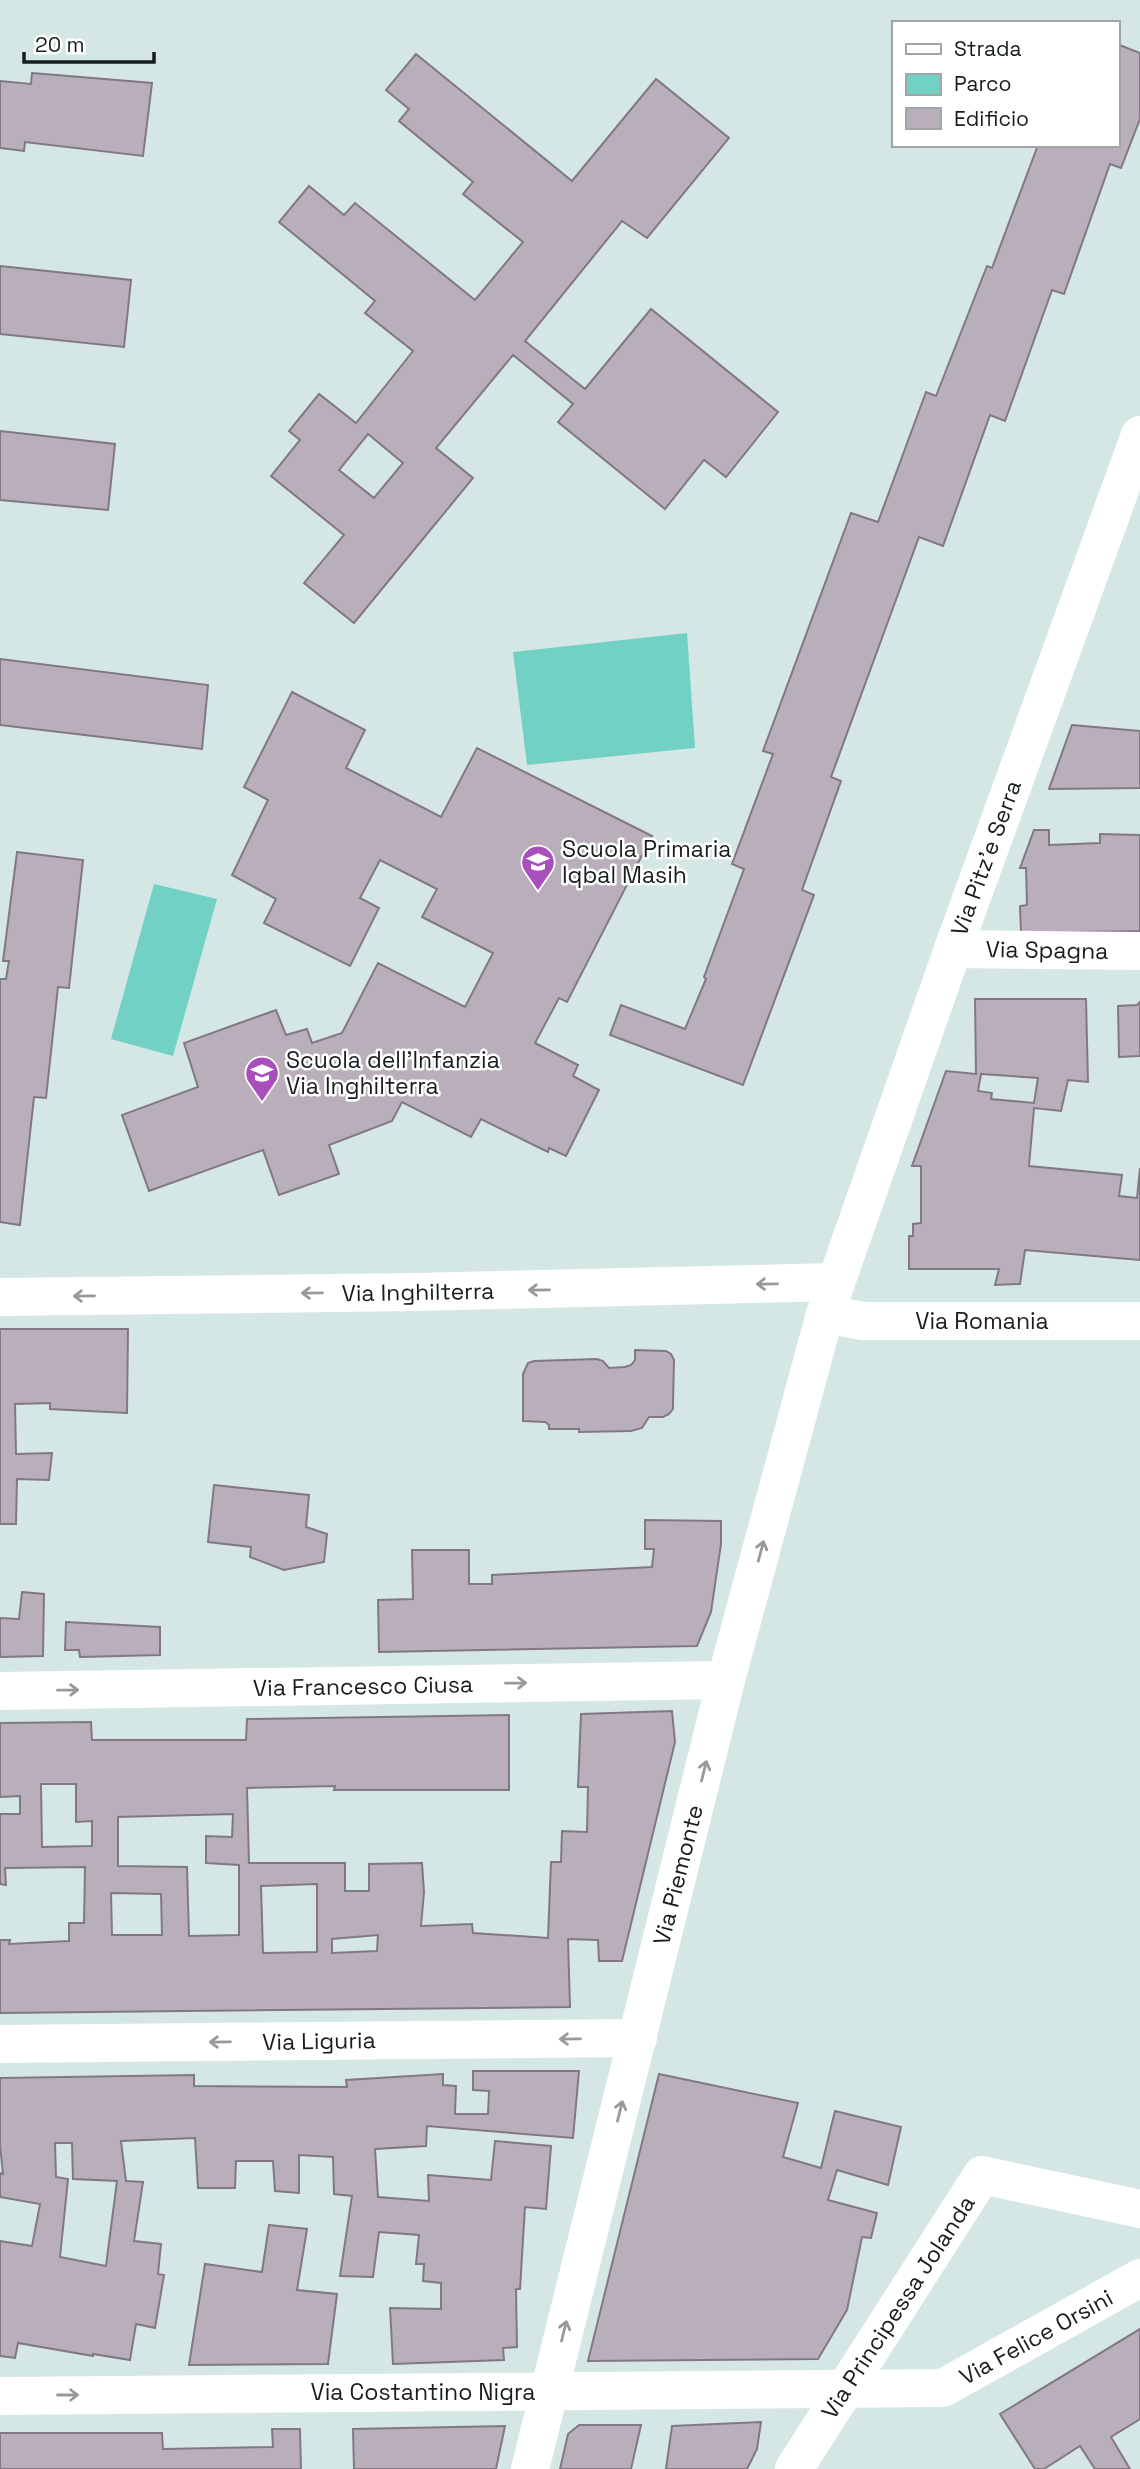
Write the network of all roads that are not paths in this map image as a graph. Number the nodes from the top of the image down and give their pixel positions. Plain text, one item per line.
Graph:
1 (1140, 435) edge
2 (953, 949) junction
3 (1140, 951) edge
4 (0, 1297) edge
5 (830, 1298) junction
6 (1140, 1321) edge
7 (726, 1680) junction
8 (0, 1691) edge
9 (638, 2038) junction
10 (0, 2045) edge
11 (1140, 2208) edge
12 (1140, 2278) edge
13 (845, 2388) junction
14 (549, 2391) junction
15 (0, 2396) edge
16 (530, 2469) edge
17 (794, 2469) edge

1 - 2 street, Via Pitz'e Serra
2 - 3 street, Via Spagna
2 - 5 street, Via Pitz'e Serra
5 -> 4 street, Via Inghilterra
5 - 6 street, Via Romania
7 -> 5 street, Via Piemonte
8 -> 7 street, Via Francesco Ciusa
9 -> 7 street, Via Piemonte
9 -> 10 street, Via Liguria
14 -> 9 street, Via Piemonte
11 - 13 street, Via Principessa Jolanda
12 - 13 street, Via Felice Orsini
13 - 14 street, Via Costantino Nigra
13 - 17 street, Via Principessa Jolanda
15 -> 14 street, Via Costantino Nigra
14 - 16 street, Via Piemonte

